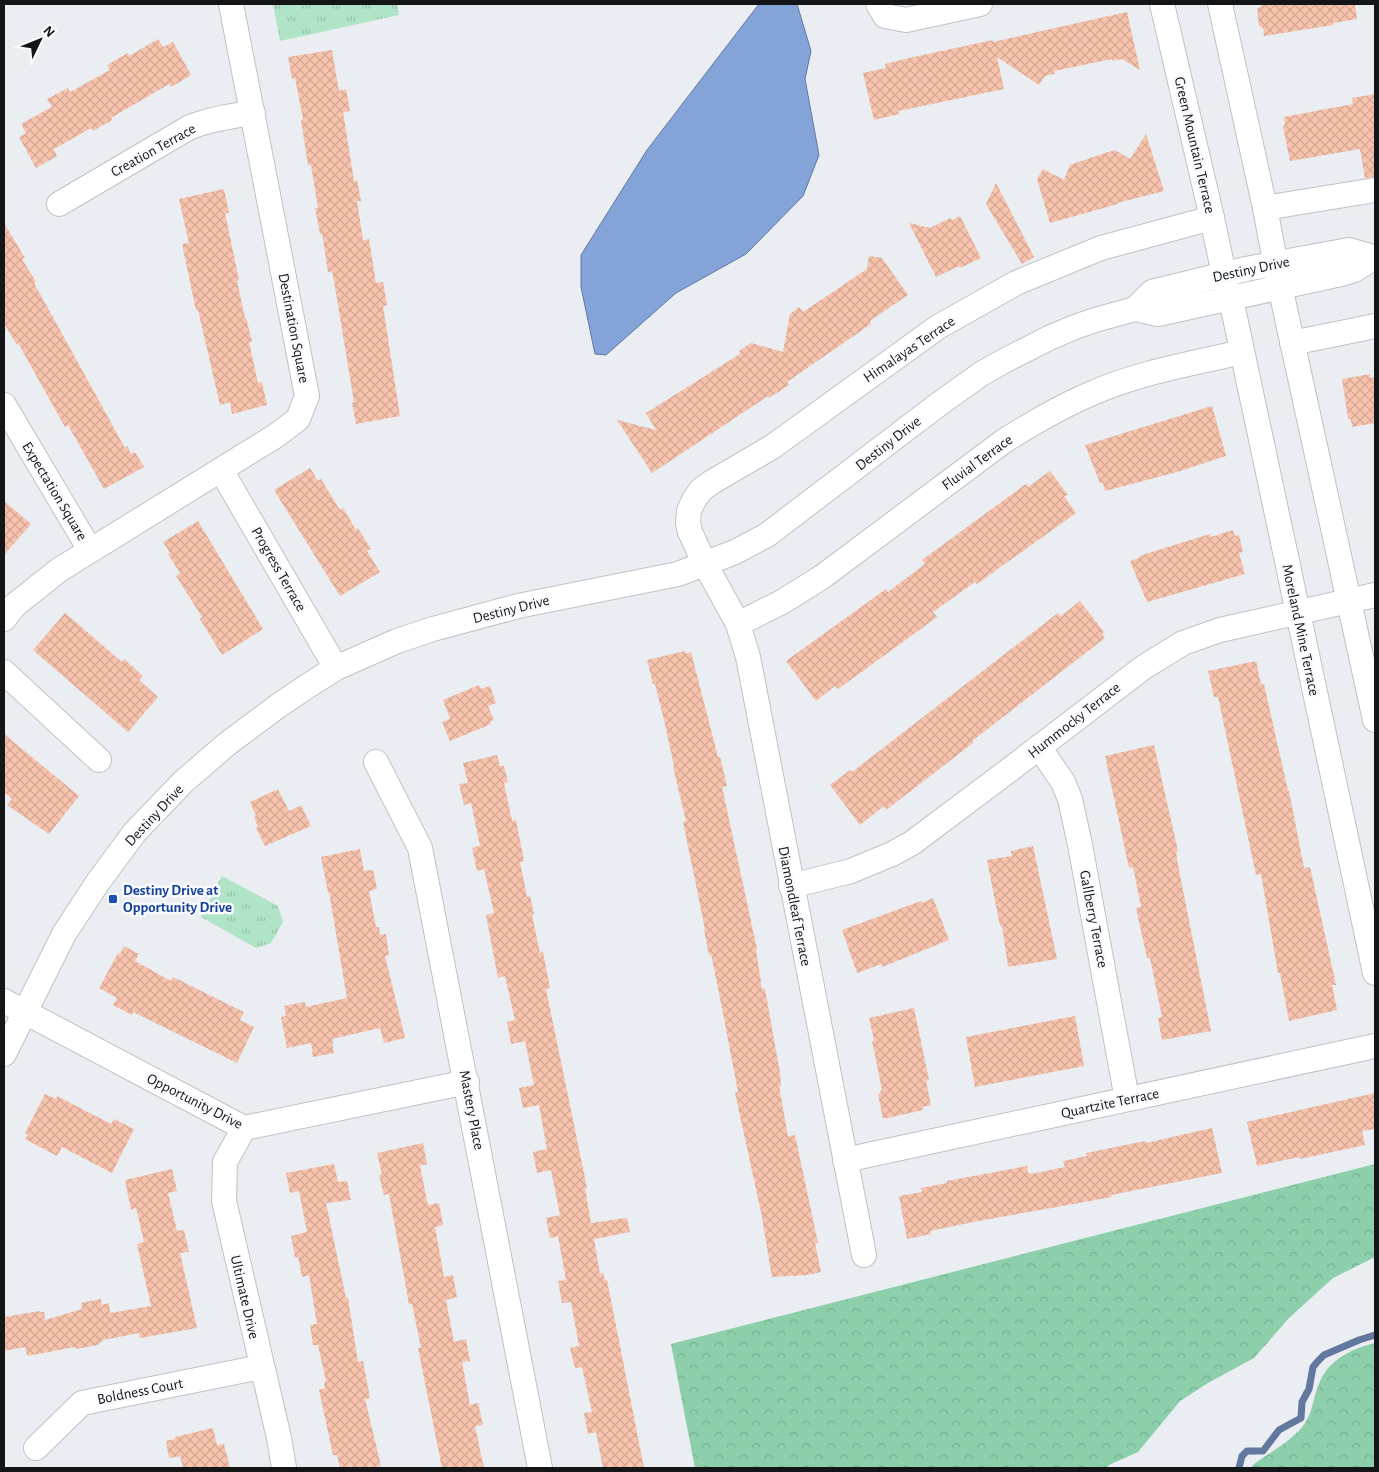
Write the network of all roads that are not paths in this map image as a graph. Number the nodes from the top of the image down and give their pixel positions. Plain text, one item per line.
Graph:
1 (231, 4) edge
2 (980, 4) edge
3 (1162, 4) edge
4 (1220, 4) edge
5 (881, 10) edge
6 (253, 113) junction
7 (1375, 190) edge
8 (59, 204) dead end
9 (1265, 208) junction
10 (1212, 218) junction
11 (1374, 257) edge
12 (1278, 276) junction
13 (1226, 287) junction
14 (1375, 326) edge
15 (1292, 343) junction
16 (1242, 352) junction
17 (4, 405) edge
18 (221, 470) junction
19 (90, 550) junction
20 (705, 564) junction
21 (1375, 595) edge
22 (1349, 600) junction
23 (1297, 611) junction
24 (4, 618) edge
25 (738, 624) junction
26 (336, 668) junction
27 (4, 672) edge
28 (1375, 720) edge
29 (1039, 747) junction
30 (99, 760) dead end
31 (376, 762) dead end
32 (791, 886) junction
33 (1375, 973) edge
34 (4, 1001) edge
35 (24, 1012) junction
36 (1375, 1046) edge
37 (4, 1054) edge
38 (466, 1082) junction
39 (1127, 1099) junction
40 (244, 1128) junction
41 (845, 1160) junction
42 (864, 1255) dead end
43 (261, 1367) junction
44 (36, 1448) dead end
45 (284, 1468) edge
46 (540, 1468) edge

1 - 6 street, Destination Square
2 - 5 street
3 - 10 street, Green Mountain Terrace
4 - 9 street
6 - 8 street, Creation Terrace
6 - 18 street, Destination Square
7 - 9 street
9 - 12 street
10 - 13 street, Green Mountain Terrace
10 - 20 street, Himalayas Terrace
11 - 12 street, Destiny Drive
12 - 13 street, Destiny Drive
12 - 15 street
13 - 16 street, Moreland Mine Terrace
13 - 20 street, Destiny Drive
14 - 15 street
15 - 22 street
16 - 23 street, Moreland Mine Terrace
16 - 25 street, Fluvial Terrace
17 - 19 street, Expectation Square
18 - 19 street, Destination Square
18 - 26 street, Progress Terrace
19 - 24 street, Destination Square
20 - 25 street, Diamondleaf Terrace
20 - 26 street, Destiny Drive
21 - 22 street, Hummocky Terrace
22 - 23 street, Hummocky Terrace
22 - 28 street
23 - 29 street, Hummocky Terrace
23 - 33 street, Moreland Mine Terrace
25 - 32 street, Diamondleaf Terrace
26 - 35 street, Destiny Drive
27 - 30 street
29 - 32 street, Hummocky Terrace
29 - 39 street, Gallberry Terrace
31 - 38 street, Mastery Place
32 - 41 street, Diamondleaf Terrace
34 - 35 street, Opportunity Drive
35 - 37 street, Destiny Drive
35 - 40 street, Opportunity Drive
36 - 39 street, Quartzite Terrace
38 - 40 street, Opportunity Drive
38 - 46 street, Mastery Place
39 - 41 street, Quartzite Terrace
40 - 43 street, Ultimate Drive
41 - 42 street, Diamondleaf Terrace
43 - 44 street, Boldness Court
43 - 45 street, Ultimate Drive

